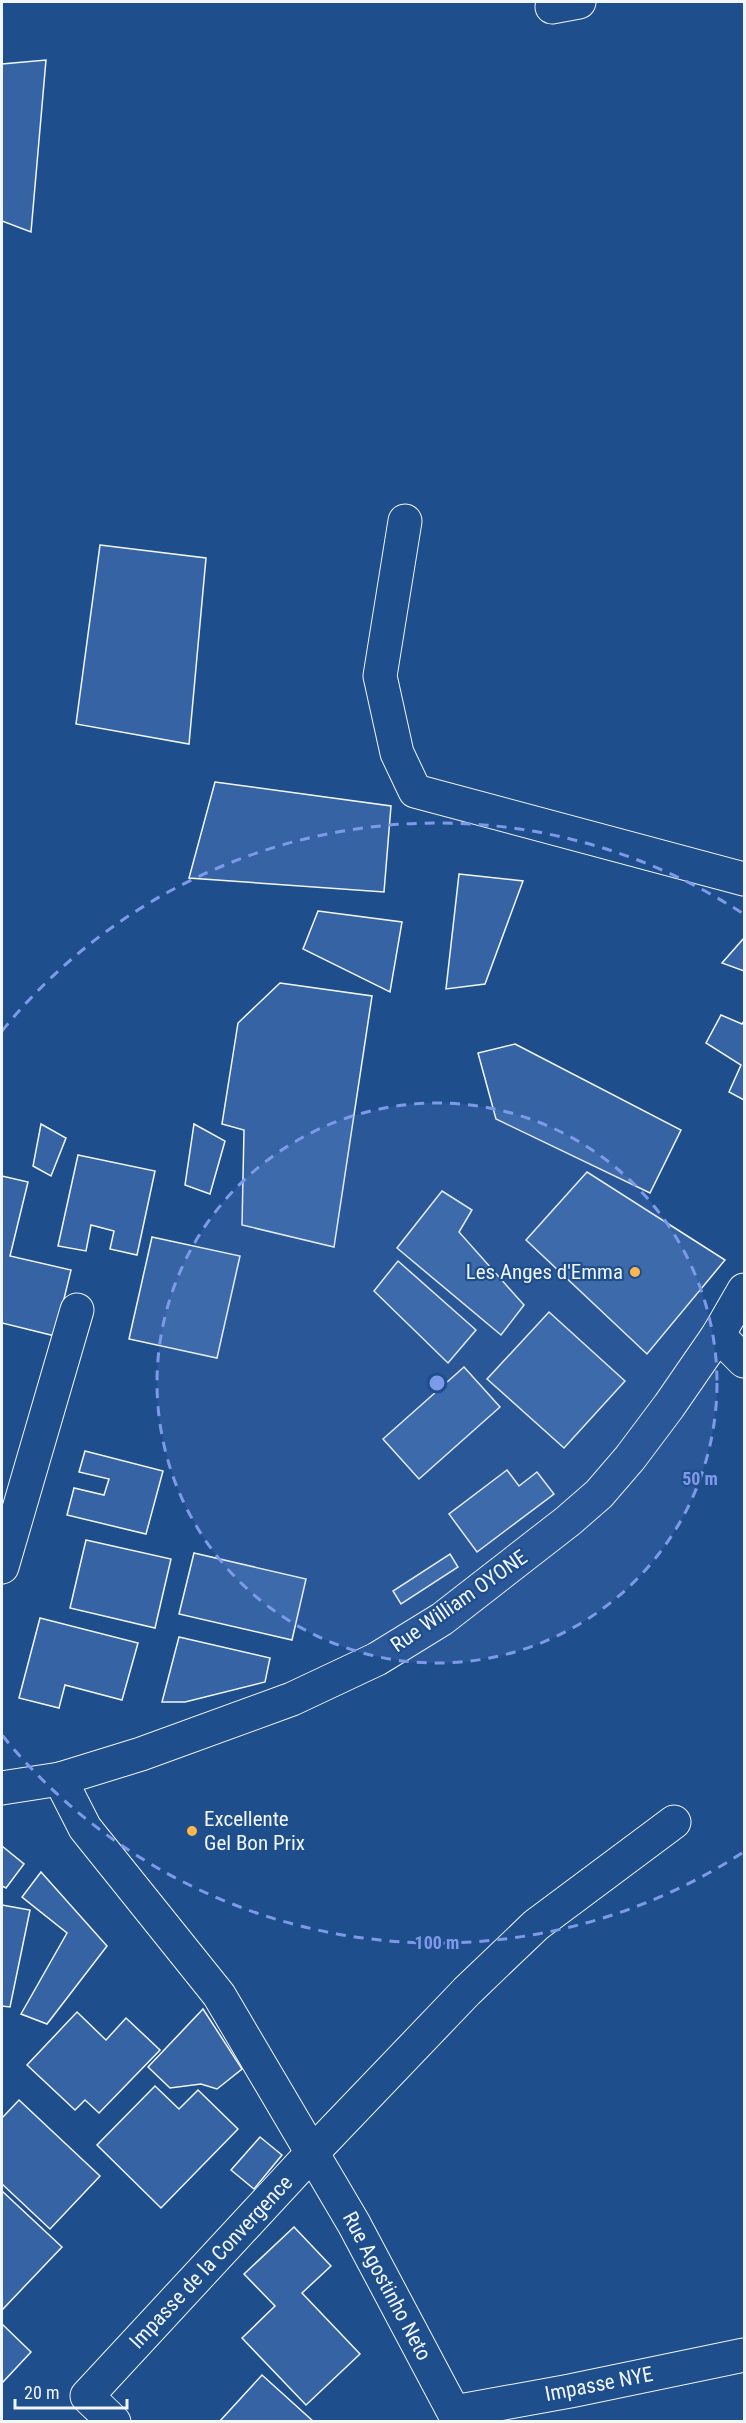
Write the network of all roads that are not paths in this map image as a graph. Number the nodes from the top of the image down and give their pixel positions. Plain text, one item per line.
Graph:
1 (405, 521) dead end
2 (744, 879) edge
3 (744, 1290) edge
4 (76, 1310) dead end
5 (718, 1335) junction
6 (744, 1361) edge
7 (2, 1567) edge
8 (60, 1779) junction
9 (2, 1788) edge
10 (674, 1822) dead end
11 (312, 2153) junction
12 (744, 2355) edge
13 (456, 2416) edge
14 (114, 2421) edge

1 - 2 street
3 - 5 street, Rue William OYONE
4 - 7 street
5 - 6 street
5 - 8 street, Rue William OYONE
8 - 9 street, Rue William OYONE
8 - 11 street, Rue Agostinho Neto
10 - 11 street
11 - 13 street, Rue Agostinho Neto
11 - 14 street, Impasse de la Convergence
12 - 13 street, Impasse NYE

